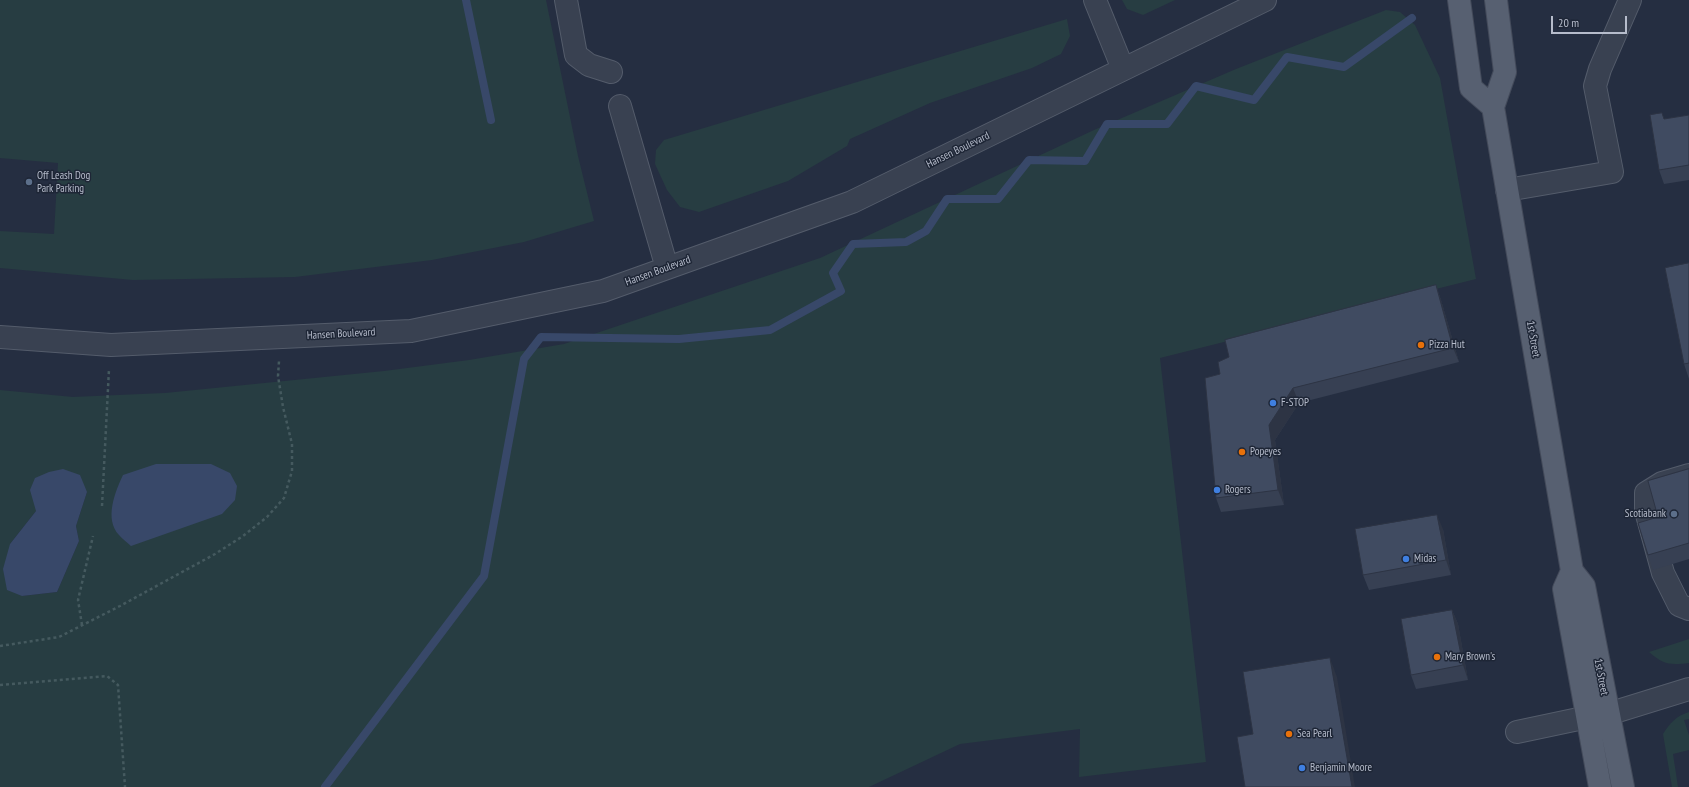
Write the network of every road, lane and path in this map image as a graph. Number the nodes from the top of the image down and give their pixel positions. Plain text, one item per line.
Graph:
1 (566, 0) edge
2 (1095, 0) edge
3 (1265, 0) edge
4 (1459, 0) edge
5 (1496, 0) edge
6 (1630, 0) edge
7 (1123, 69) junction
8 (611, 72) dead end
9 (620, 106) dead end
10 (1493, 107) junction
11 (1507, 190) junction
12 (667, 268) junction
13 (0, 337) edge
14 (282, 337) junction
15 (111, 345) junction
16 (1689, 475) edge
17 (102, 506) dead end
18 (93, 536) dead end
19 (1689, 609) edge
20 (82, 625) junction
21 (0, 646) edge
22 (0, 685) edge
23 (1689, 689) edge
24 (1598, 715) junction
25 (1517, 732) dead end
26 (125, 787) edge
27 (1600, 787) edge
28 (1623, 787) edge

1 - 8 street
2 - 7 street
3 - 7 street, Hansen Boulevard
4 - 10 main road
5 - 10 main road, 1st Street
6 - 11 street
7 - 12 street, Hansen Boulevard
9 - 12 street
10 - 11 main road, 1st Street
11 - 24 main road, 1st Street
12 - 14 street, Hansen Boulevard
13 - 15 street, Hansen Boulevard
14 - 15 street, Hansen Boulevard
14 - 20 path
15 - 17 path
16 - 19 street
18 - 20 path
20 - 21 path
22 - 26 path
23 - 24 street
24 - 25 street
24 - 27 main road, 1st Street
24 - 28 main road, 1st Street

